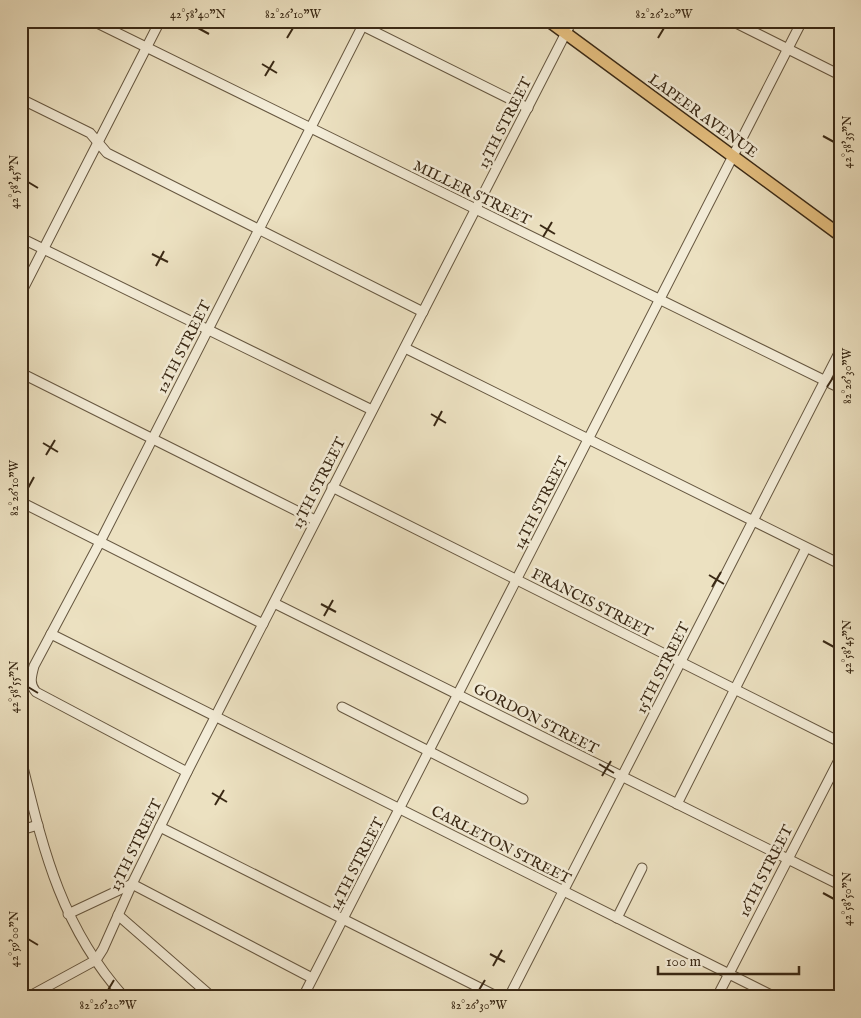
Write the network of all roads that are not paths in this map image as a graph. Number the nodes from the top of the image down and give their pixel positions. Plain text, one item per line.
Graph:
1 (93, 21) edge
2 (160, 21) edge
3 (353, 21) edge
4 (549, 21) edge
5 (572, 21) edge
6 (732, 21) edge
7 (802, 21) edge
8 (364, 24) edge
9 (566, 34) junction
10 (147, 48) junction
11 (788, 49) junction
12 (840, 75) edge
13 (21, 99) edge
14 (528, 108) junction
15 (311, 129) junction
16 (98, 143) junction
17 (734, 157) junction
18 (476, 210) junction
19 (260, 229) junction
20 (840, 235) edge
21 (21, 238) edge
22 (43, 249) junction
23 (21, 293) edge
24 (660, 300) junction
25 (423, 312) junction
26 (208, 330) junction
27 (405, 348) junction
28 (840, 350) edge
29 (21, 373) edge
30 (825, 380) junction
31 (840, 388) edge
32 (372, 410) junction
33 (152, 439) junction
34 (588, 440) junction
35 (332, 487) junction
36 (21, 502) edge
37 (315, 520) junction
38 (753, 522) junction
39 (100, 542) junction
40 (806, 548) junction
41 (840, 564) edge
42 (517, 581) junction
43 (274, 603) junction
44 (264, 624) junction
45 (51, 634) junction
46 (680, 663) junction
47 (736, 690) junction
48 (458, 695) junction
49 (342, 707) dead end
50 (215, 718) junction
51 (840, 742) edge
52 (430, 752) junction
53 (840, 758) edge
54 (21, 759) edge
55 (187, 772) junction
56 (622, 777) junction
57 (523, 799) dead end
58 (676, 804) junction
59 (400, 810) junction
60 (38, 825) junction
61 (160, 828) junction
62 (21, 830) edge
63 (788, 860) junction
64 (642, 868) dead end
65 (132, 884) junction
66 (840, 885) edge
67 (563, 892) junction
68 (68, 914) junction
69 (118, 915) junction
70 (618, 918) junction
71 (343, 920) junction
72 (96, 960) junction
73 (729, 974) junction
74 (312, 978) junction
75 (28, 997) edge
76 (124, 997) edge
77 (212, 997) edge
78 (303, 997) edge
79 (498, 997) edge
80 (509, 997) edge
81 (717, 997) edge
82 (775, 997) edge

1 - 10 street, MILLER STREET
2 - 10 street
3 - 8 street
4 - 9 main road, LAPEER AVENUE
5 - 9 street, 13TH STREET
6 - 11 street
7 - 11 street, 14TH STREET
8 - 14 street
8 - 15 street, 12TH STREET
9 - 14 street, 13TH STREET
9 - 17 main road, LAPEER AVENUE
10 - 15 street, MILLER STREET
10 - 16 street
11 - 12 street
11 - 17 street, 14TH STREET
13 - 16 street
14 - 18 street, 13TH STREET
15 - 18 street, MILLER STREET
15 - 19 street, 12TH STREET
16 - 19 street
16 - 22 street
17 - 20 main road, LAPEER AVENUE
17 - 24 street, 14TH STREET
18 - 24 street, MILLER STREET
18 - 25 street, 13TH STREET
19 - 25 street
19 - 26 street, 12TH STREET
21 - 22 street
22 - 23 street
22 - 26 street
24 - 30 street, MILLER STREET
24 - 34 street, 14TH STREET
25 - 27 street, 13TH STREET
26 - 32 street
26 - 33 street, 12TH STREET
27 - 32 street, 13TH STREET
27 - 34 street
28 - 30 street, 15TH STREET
29 - 33 street
30 - 31 street, MILLER STREET
30 - 38 street, 15TH STREET
32 - 35 street, 13TH STREET
33 - 37 street
33 - 39 street, 12TH STREET
34 - 38 street
34 - 42 street, 14TH STREET
35 - 37 street, 13TH STREET
35 - 42 street, FRANCIS STREET
36 - 39 street
37 - 43 street, 13TH STREET
38 - 40 street
38 - 46 street, 15TH STREET
39 - 44 street
39 - 45 street, 12TH STREET
40 - 41 street
40 - 47 street
42 - 46 street, FRANCIS STREET
42 - 48 street, 14TH STREET
43 - 44 street, 13TH STREET
43 - 48 street, GORDON STREET
44 - 50 street, 13TH STREET
45 - 50 street, CARLETON STREET
45 - 55 street, 12TH STREET
46 - 47 street, FRANCIS STREET
46 - 56 street, 15TH STREET
47 - 51 street, FRANCIS STREET
47 - 58 street
48 - 52 street, 14TH STREET
48 - 56 street, GORDON STREET
49 - 52 street
50 - 55 street, 13TH STREET
50 - 59 street, CARLETON STREET
52 - 57 street
52 - 59 street, 14TH STREET
53 - 63 street, 16TH STREET
54 - 60 street
55 - 61 street, 13TH STREET
56 - 58 street, GORDON STREET
56 - 67 street, 15TH STREET
58 - 63 street, GORDON STREET
59 - 67 street, CARLETON STREET
59 - 71 street, 14TH STREET
60 - 62 street
60 - 68 street
61 - 65 street, 13TH STREET
61 - 71 street
63 - 66 street, GORDON STREET
63 - 73 street, 16TH STREET
64 - 70 street
65 - 68 street
65 - 69 street, 13TH STREET
65 - 74 street
67 - 70 street, CARLETON STREET
67 - 80 street, 15TH STREET
68 - 72 street
69 - 72 street, 13TH STREET
69 - 77 street
70 - 73 street, CARLETON STREET
71 - 74 street, 14TH STREET
71 - 79 street
72 - 75 street
72 - 76 street
73 - 81 street, 16TH STREET
73 - 82 street, CARLETON STREET
74 - 78 street, 14TH STREET

